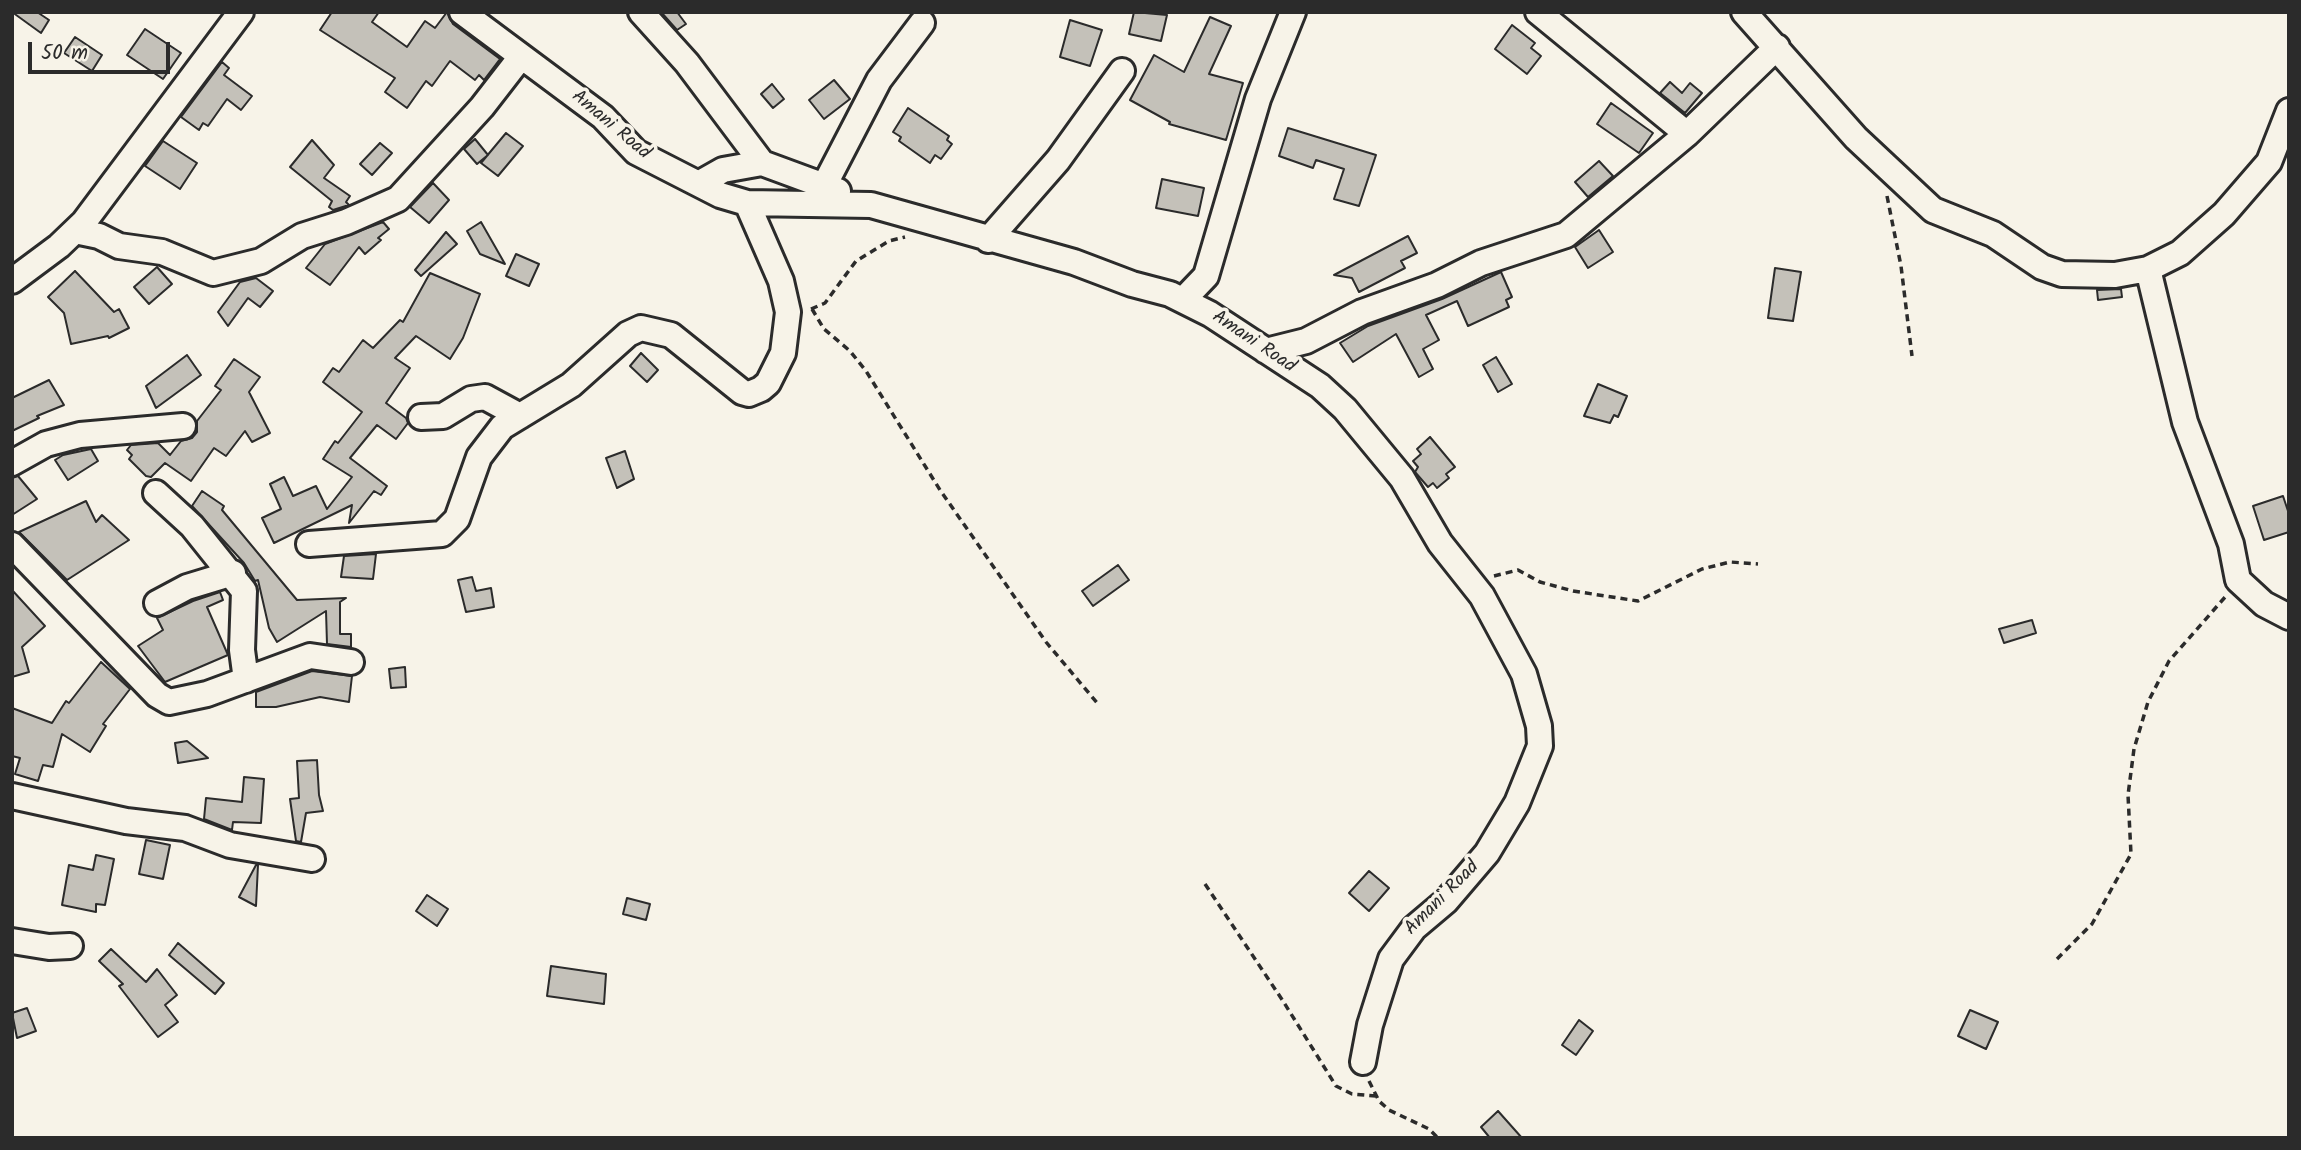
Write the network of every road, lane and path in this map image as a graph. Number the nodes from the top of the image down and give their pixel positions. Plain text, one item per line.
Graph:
1 (241, 12) edge
2 (462, 12) edge
3 (641, 12) edge
4 (1293, 12) edge
5 (1538, 12) edge
6 (1745, 12) edge
7 (922, 23) dead end
8 (1777, 47) junction
9 (520, 58) junction
10 (1122, 71) dead end
11 (2289, 111) edge
12 (1687, 134) junction
13 (762, 163) junction
14 (1885, 166) junction
15 (700, 183) junction
16 (824, 186) junction
17 (747, 203) junction
18 (871, 205) junction
19 (75, 231) junction
20 (910, 236) dead end
21 (988, 240) junction
22 (2148, 270) junction
23 (12, 281) edge
24 (1184, 299) junction
25 (812, 309) junction
26 (788, 332) junction
27 (1266, 351) junction
28 (1912, 356) dead end
29 (520, 416) junction
30 (421, 417) dead end
31 (183, 426) dead end
32 (12, 463) edge
33 (156, 493) dead end
34 (309, 544) dead end
35 (12, 545) edge
36 (1758, 564) dead end
37 (233, 573) junction
38 (2238, 580) junction
39 (1472, 584) junction
40 (157, 603) dead end
41 (2289, 617) edge
42 (351, 662) dead end
43 (246, 680) junction
44 (1098, 704) dead end
45 (12, 796) edge
46 (312, 859) dead end
47 (1205, 884) dead end
48 (12, 940) edge
49 (70, 946) dead end
50 (2057, 959) dead end
51 (1363, 1062) joint
52 (1376, 1096) junction
53 (1438, 1138) edge

1 - 19 street
2 - 9 street, Amani Road
3 - 13 street
4 - 24 street
5 - 12 street
6 - 8 street
7 - 16 street
8 - 12 street
8 - 14 street
9 - 15 street, Amani Road
9 - 19 street
10 - 21 street
11 - 22 street
12 - 27 street
13 - 15 street
13 - 16 street
14 - 22 street
14 - 28 path
15 - 17 street, Amani Road
16 - 18 street
17 - 18 street, Amani Road
17 - 26 street
18 - 21 street, Amani Road
19 - 23 street
20 - 25 path
21 - 24 street, Amani Road
22 - 38 street
24 - 27 street, Amani Road
25 - 26 path
25 - 44 path
26 - 29 street
27 - 39 street, Amani Road
29 - 30 street
29 - 34 street
31 - 32 street
33 - 37 street
35 - 43 street
36 - 39 path
37 - 40 street
37 - 43 street
38 - 41 street
38 - 50 path
39 - 51 street, Amani Road
42 - 43 street
45 - 46 street
47 - 52 path
48 - 49 street
51 - 52 path
52 - 53 path

